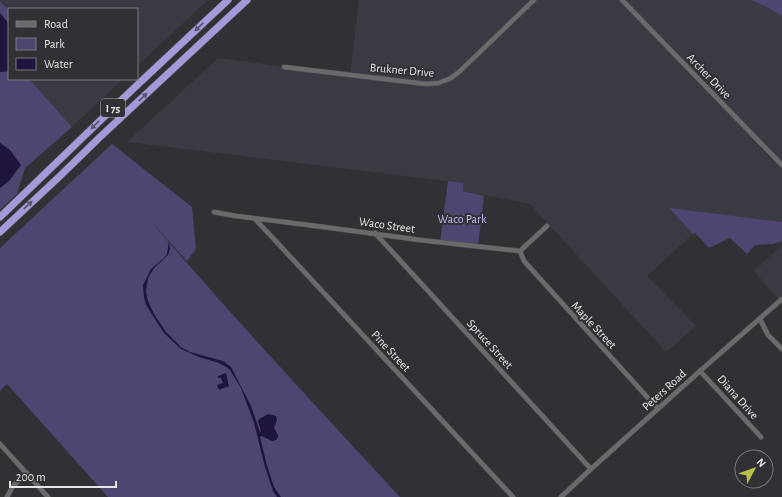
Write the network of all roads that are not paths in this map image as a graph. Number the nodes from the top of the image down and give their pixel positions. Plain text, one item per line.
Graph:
1 (228, 0) edge
2 (247, 0) edge
3 (534, 0) edge
4 (622, 0) edge
5 (284, 67) dead end
6 (782, 165) edge
7 (214, 212) dead end
8 (0, 217) edge
9 (255, 218) junction
10 (547, 226) dead end
11 (0, 232) edge
12 (375, 233) junction
13 (520, 251) junction
14 (782, 299) edge
15 (760, 319) junction
16 (782, 349) edge
17 (700, 371) junction
18 (658, 409) junction
19 (761, 437) dead end
20 (0, 444) edge
21 (591, 469) junction
22 (27, 473) junction
23 (7, 497) edge
24 (48, 497) edge
25 (513, 497) edge
26 (561, 497) edge

1 -> 8 highway, I 75
11 -> 2 highway, I 75
3 - 5 street, Brukner Drive
4 - 6 street, Archer Drive
7 - 9 street, Waco Street
9 - 12 street, Waco Street
9 - 25 street, Pine Street
10 - 13 street
12 - 13 street, Waco Street
12 - 21 street, Spruce Street
13 - 18 street, Maple Street
14 - 15 street, Peters Road
15 - 16 street
15 - 17 street, Peters Road
17 - 18 street, Peters Road
17 - 19 street, Diana Drive
18 - 21 street, Peters Road
20 - 22 street
21 - 26 street, Peters Road
22 - 23 street
22 - 24 street

